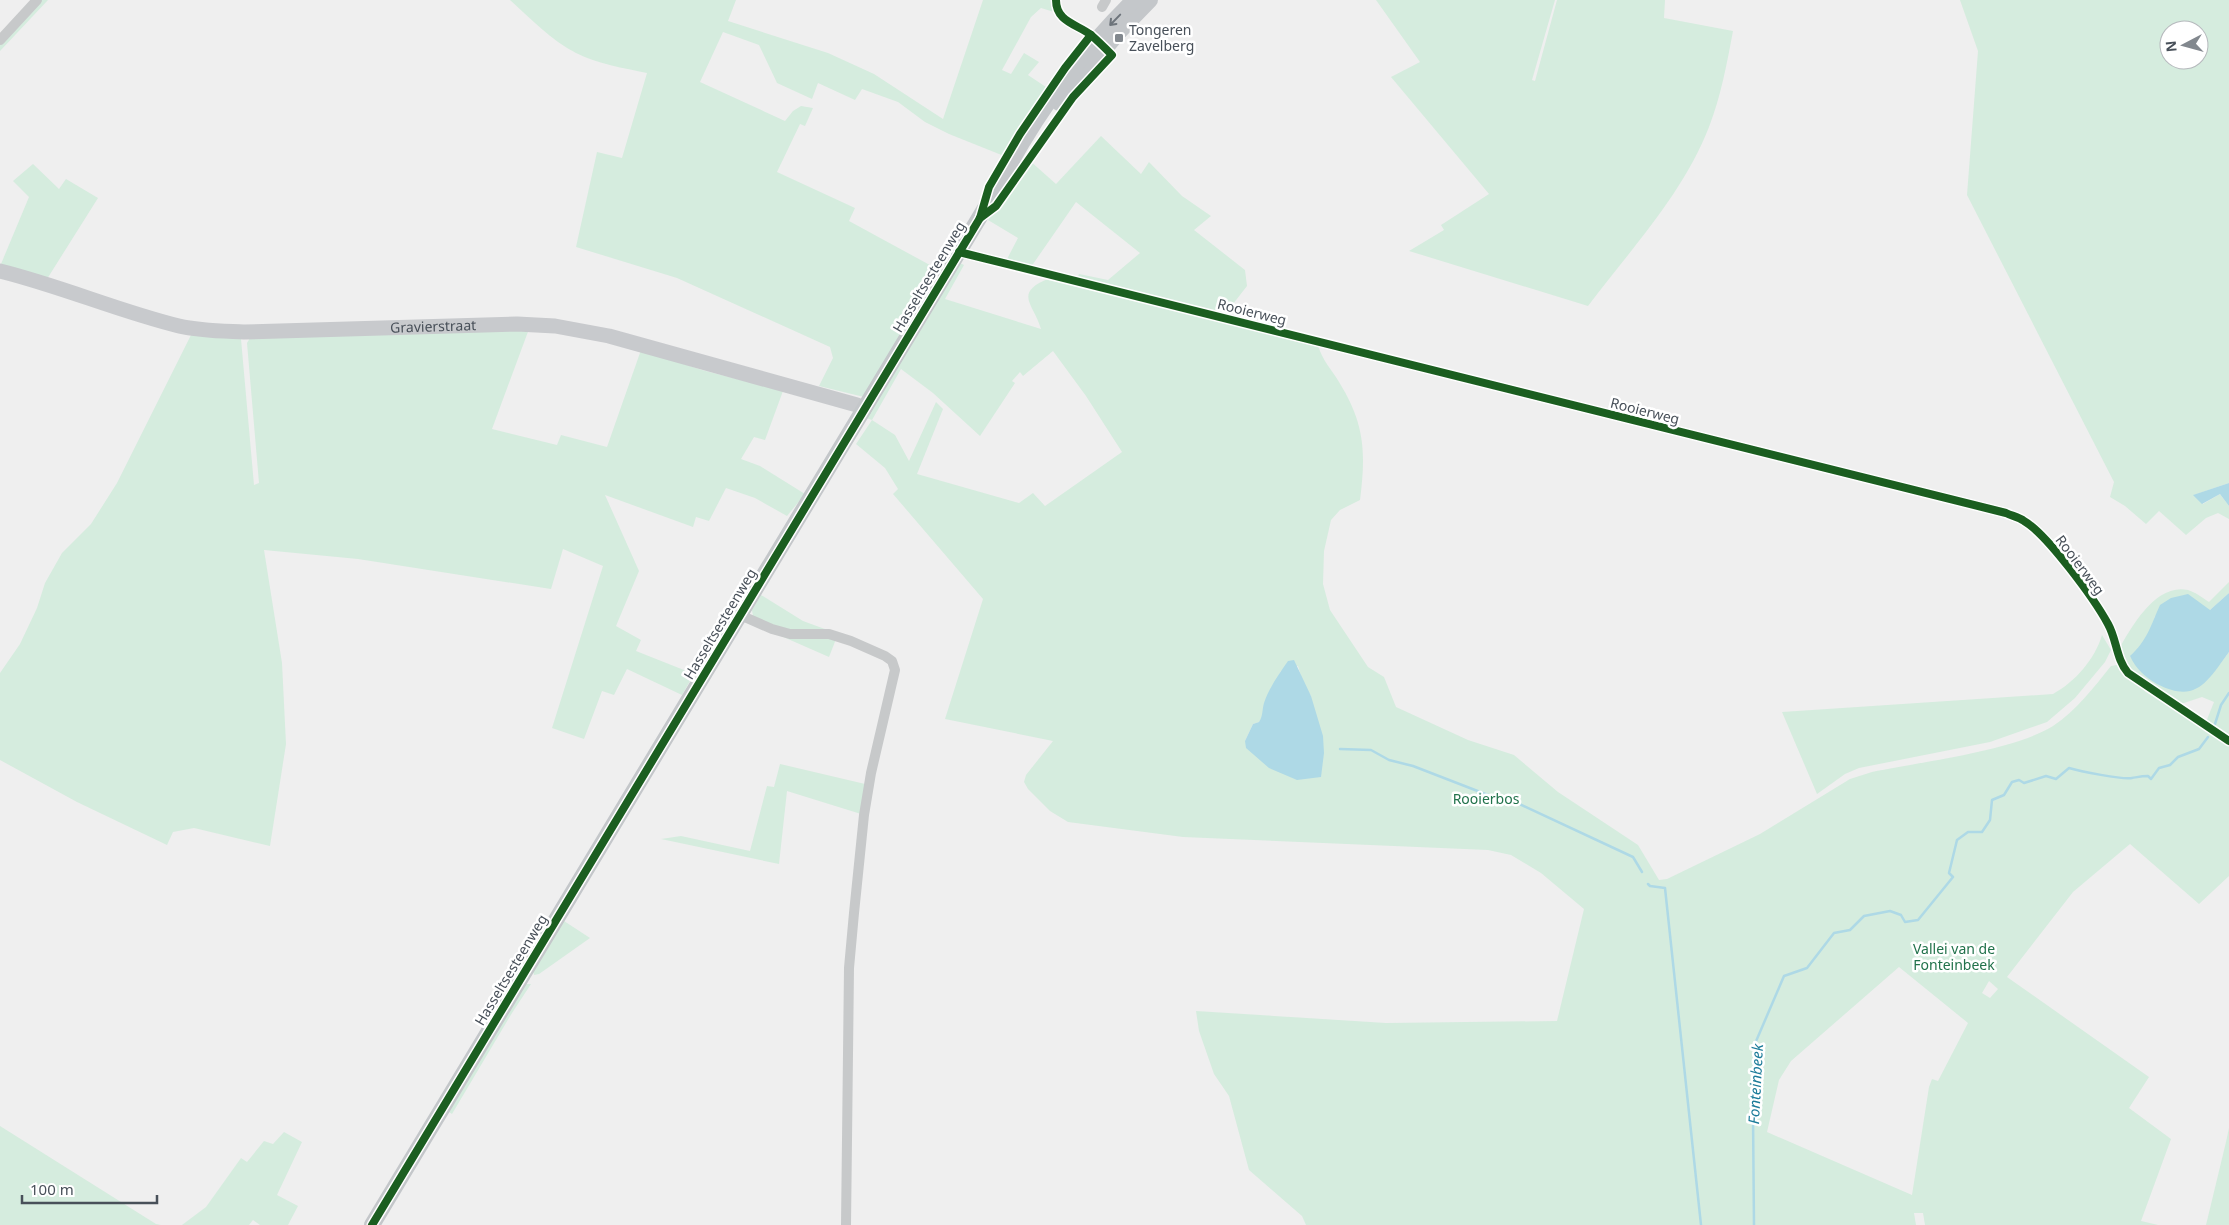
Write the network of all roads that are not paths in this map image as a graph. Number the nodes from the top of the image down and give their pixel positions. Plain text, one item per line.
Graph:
1 (37, 0) edge
2 (1056, 0) edge
3 (1134, 0) edge
4 (1150, 0) edge
5 (0, 40) edge
6 (1104, 48) junction
7 (958, 252) junction
8 (0, 271) edge
9 (864, 410) junction
10 (740, 615) junction
11 (2229, 741) edge
12 (372, 1225) edge
13 (846, 1225) edge

1 - 5 street
2 - 6 street
3 -> 6 main road, Hasseltsesteenweg
4 - 6 main road, Hasseltsesteenweg
6 - 7 main road, Hasseltsesteenweg
7 - 9 main road, Hasseltsesteenweg
7 - 11 street, Rooierweg
8 - 9 street, Gravierstraat
9 - 10 main road, Hasseltsesteenweg
10 - 12 main road, Hasseltsesteenweg
10 - 13 street

